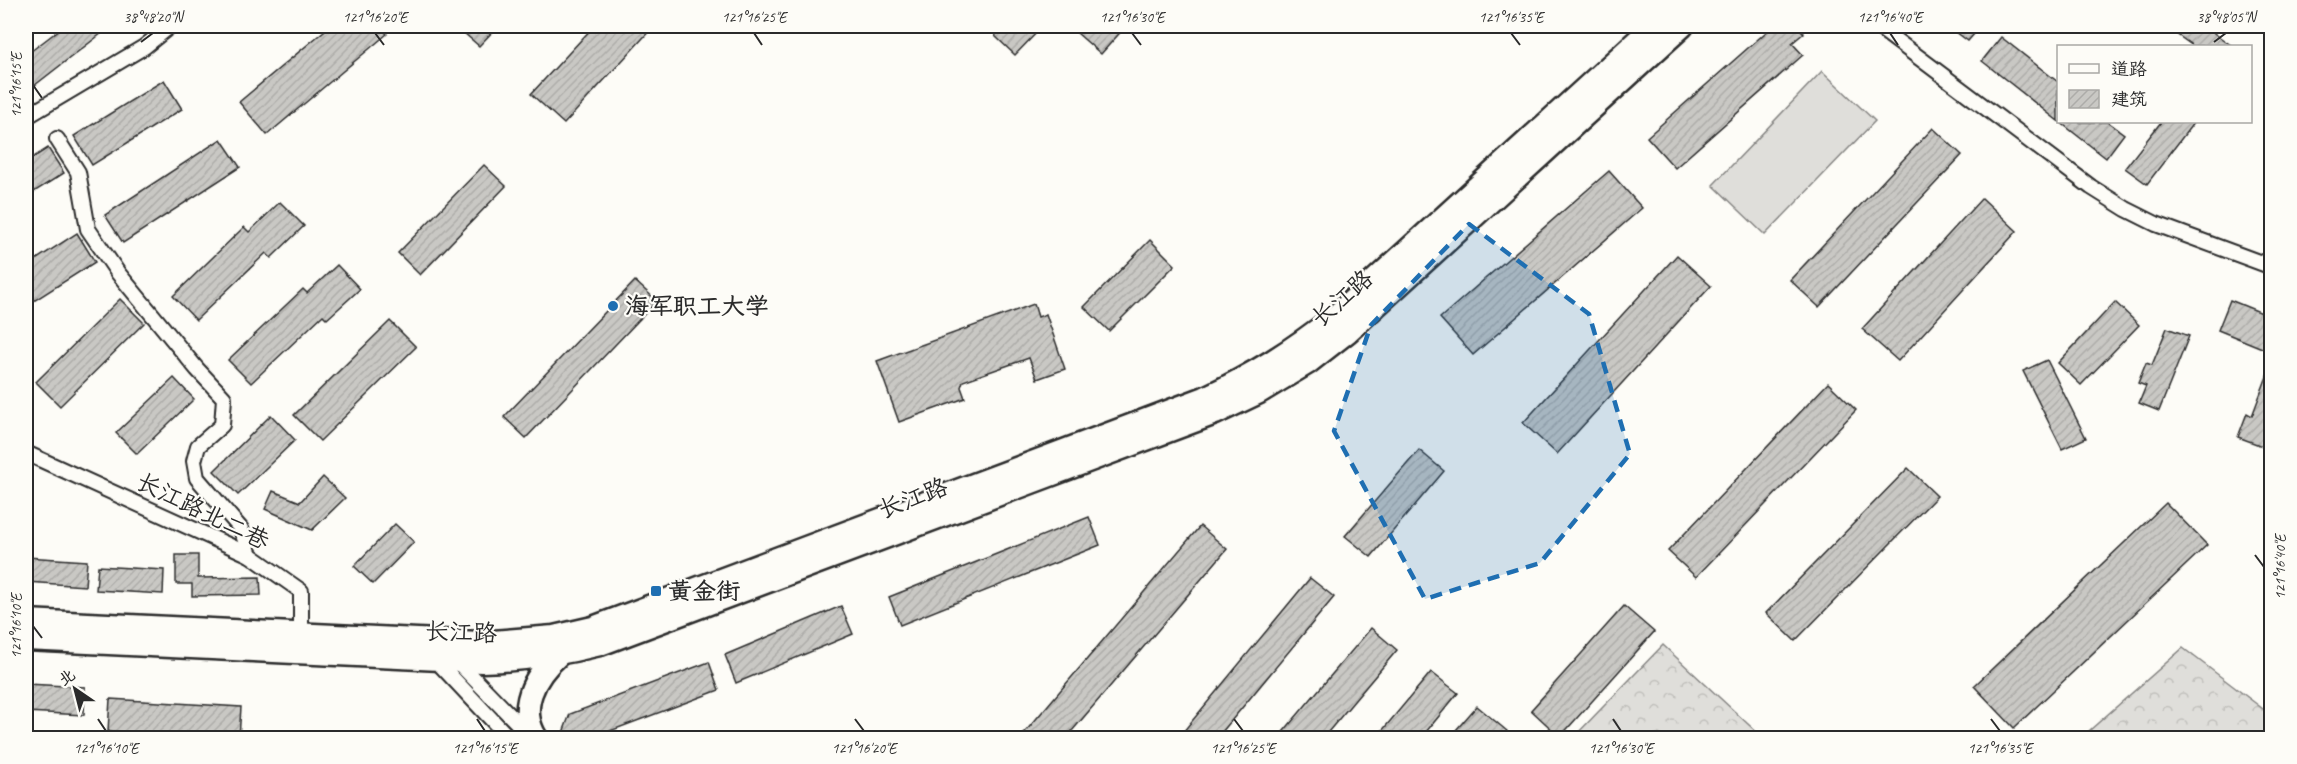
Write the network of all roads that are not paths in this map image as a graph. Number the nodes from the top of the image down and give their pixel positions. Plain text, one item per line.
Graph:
1 (170, 26) edge
2 (1654, 26) edge
3 (1682, 26) edge
4 (1877, 26) edge
5 (26, 117) edge
6 (57, 139) dead end
7 (2271, 267) edge
8 (26, 453) edge
9 (250, 555) junction
10 (26, 621) edge
11 (26, 639) edge
12 (301, 643) junction
13 (435, 650) junction
14 (558, 655) junction
15 (456, 660) junction
16 (509, 738) edge
17 (534, 738) edge

1 - 5 street
2 - 13 highway, 长江路
3 - 14 highway, 长江路
4 - 7 street
6 - 9 street
8 - 9 street, 长江路北二巷
9 - 12 street, 长江路北二巷
10 - 12 highway, 长江路
11 - 12 highway, 长江路
12 - 13 highway, 长江路
13 - 15 highway, 长江路
13 - 16 street
14 - 15 highway, 长江路
14 - 17 highway
15 - 17 street

